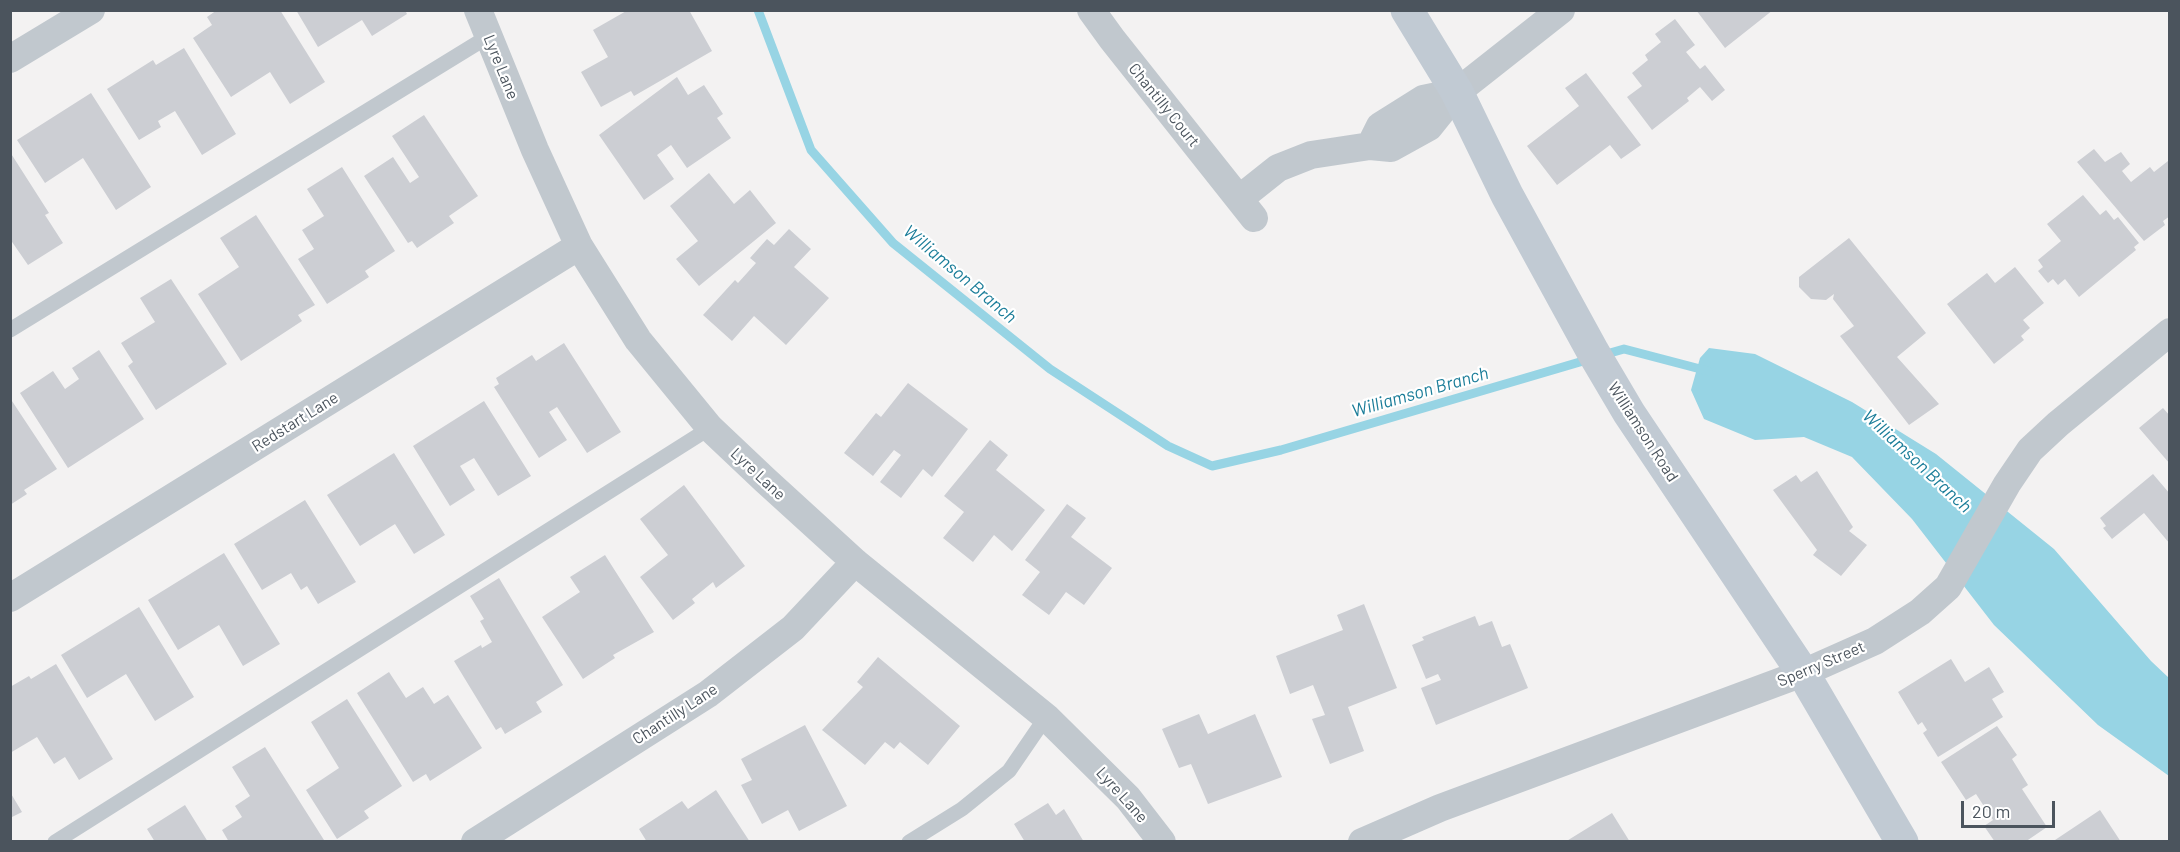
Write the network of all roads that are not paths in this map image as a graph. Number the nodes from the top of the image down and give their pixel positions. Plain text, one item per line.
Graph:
1 (91, 10) edge
2 (478, 10) edge
3 (1091, 10) edge
4 (1407, 10) edge
5 (1562, 10) edge
6 (489, 36) junction
7 (10, 59) edge
8 (1457, 92) junction
9 (579, 246) junction
10 (10, 330) edge
11 (2169, 332) edge
12 (710, 428) junction
13 (855, 562) junction
14 (10, 598) edge
15 (1803, 673) junction
16 (1046, 717) junction
17 (1894, 839) edge
18 (56, 842) edge
19 (475, 842) edge
20 (909, 842) edge
21 (1162, 842) edge
22 (1362, 842) edge

1 - 7 street
2 - 6 street, Lyre Lane
3 - 8 street, Chantilly Court
4 - 8 street, Williamson Road
5 - 8 street
6 - 9 street, Lyre Lane
6 - 10 lane
8 - 15 street, Williamson Road
9 - 12 street, Lyre Lane
9 - 14 street, Redstart Lane
11 - 15 street, Sperry Street
12 - 13 street, Lyre Lane
12 - 18 lane
13 - 16 street, Lyre Lane
13 - 19 street, Chantilly Lane
15 - 17 street, Williamson Road
15 - 22 street, Sperry Street
16 - 20 lane
16 - 21 street, Lyre Lane

